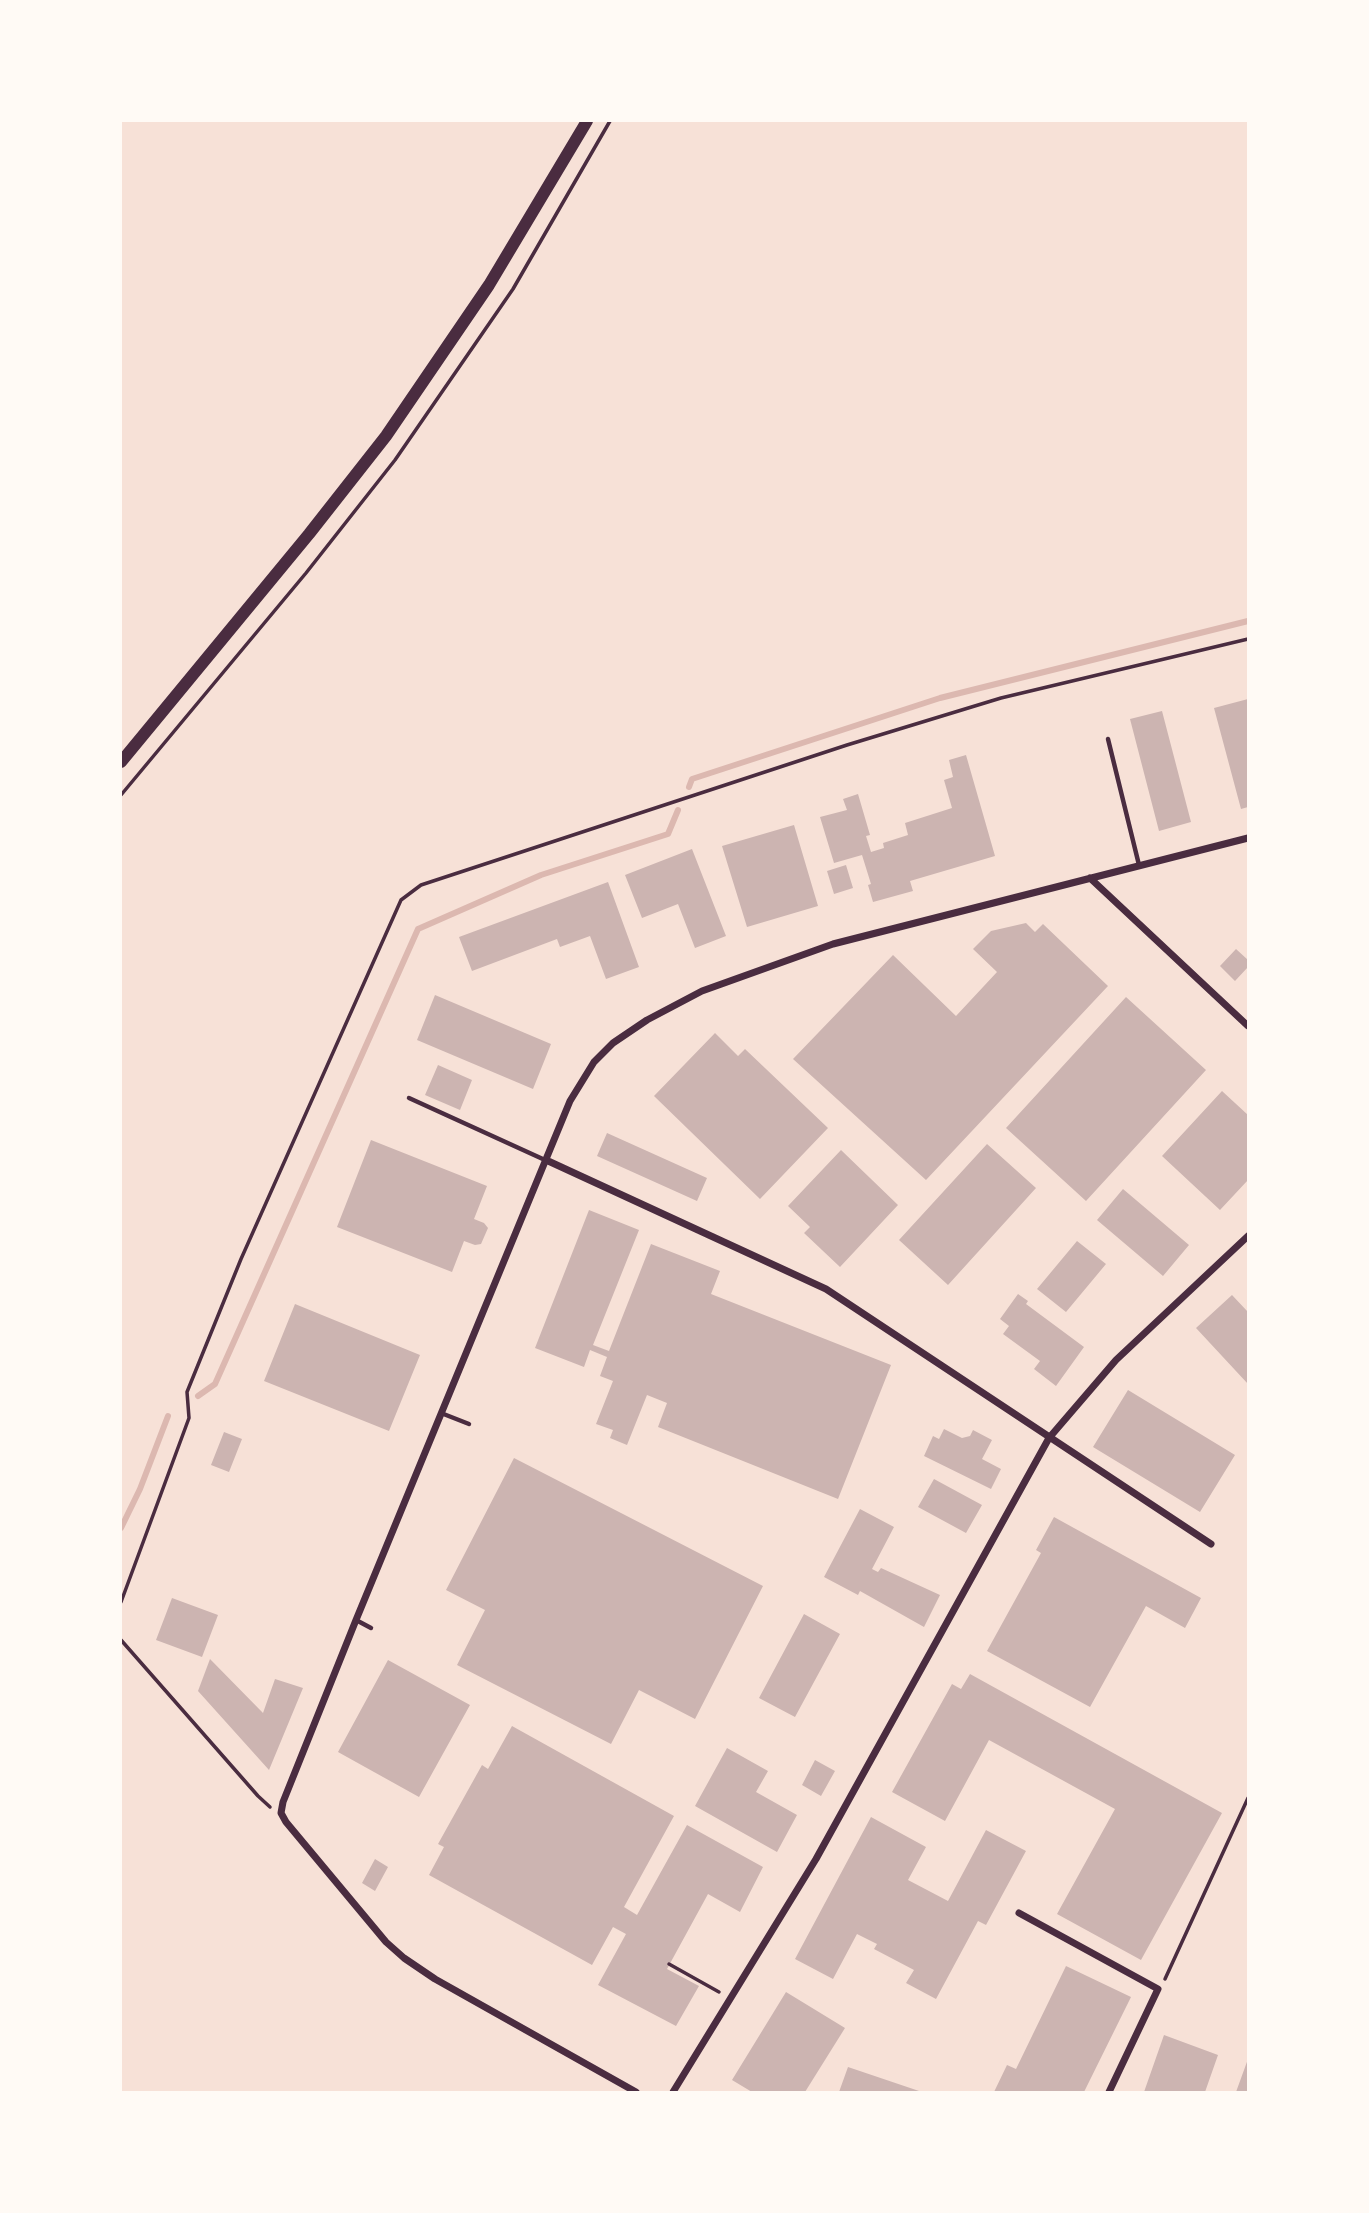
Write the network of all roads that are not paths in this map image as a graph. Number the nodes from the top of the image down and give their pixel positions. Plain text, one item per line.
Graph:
1 (587, 121) edge
2 (1108, 738) dead end
3 (121, 762) edge
4 (1248, 838) edge
5 (1139, 865) junction
6 (1090, 878) junction
7 (1248, 1026) edge
8 (409, 1098) dead end
9 (546, 1160) junction
10 (1248, 1236) edge
11 (441, 1413) junction
12 (469, 1424) dead end
13 (1049, 1438) junction
14 (1211, 1544) dead end
15 (356, 1620) junction
16 (371, 1628) dead end
17 (1019, 1913) dead end
18 (636, 2092) edge
19 (673, 2092) edge
20 (1109, 2092) edge

1 - 3 main road
2 - 5 lane
4 - 5 street
5 - 6 street
6 - 7 street
6 - 9 street
8 - 9 lane
9 - 11 street
9 - 13 street
10 - 13 street
11 - 12 lane
11 - 15 street
13 - 14 street
13 - 19 street
15 - 16 lane
15 - 18 street
17 - 20 street

